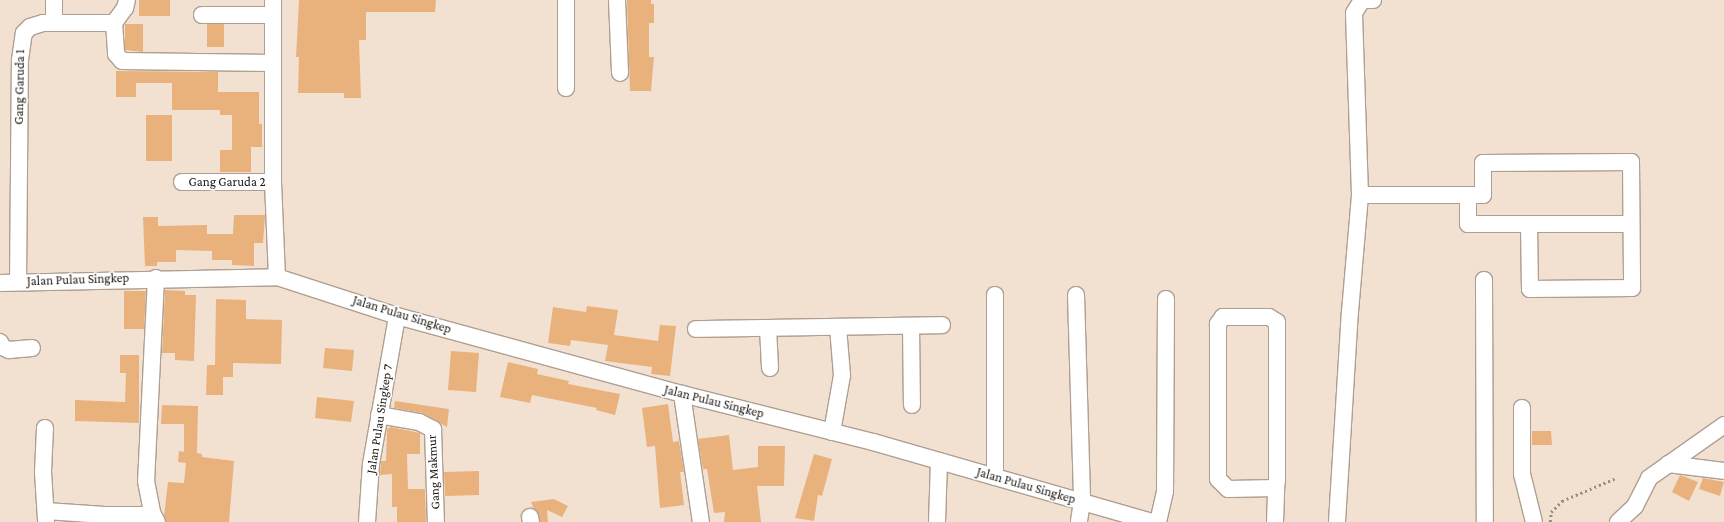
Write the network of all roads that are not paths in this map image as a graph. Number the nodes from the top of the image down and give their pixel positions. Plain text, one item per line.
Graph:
1 (54, 0) edge
2 (126, 0) edge
3 (566, 0) edge
4 (617, 0) edge
5 (1373, 0) edge
6 (273, 7) edge
7 (202, 15) dead end
8 (54, 23) junction
9 (114, 23) junction
10 (272, 63) junction
11 (620, 73) dead end
12 (566, 88) dead end
13 (182, 182) dead end
14 (273, 182) junction
15 (1468, 194) junction
16 (1360, 195) junction
17 (1529, 224) junction
18 (1632, 224) junction
19 (277, 277) junction
20 (156, 278) junction
21 (1484, 280) dead end
22 (18, 282) junction
23 (0, 283) edge
24 (995, 295) dead end
25 (1076, 295) dead end
26 (1166, 300) dead end
27 (397, 316) junction
28 (911, 326) junction
29 (942, 326) dead end
30 (838, 327) junction
31 (768, 328) junction
32 (696, 329) dead end
33 (0, 342) edge
34 (32, 348) dead end
35 (770, 368) dead end
36 (682, 394) junction
37 (912, 405) dead end
38 (1522, 408) dead end
39 (379, 415) junction
40 (1724, 425) edge
41 (45, 428) dead end
42 (832, 432) junction
43 (939, 461) junction
44 (1668, 464) junction
45 (1724, 471) edge
46 (995, 477) junction
47 (1276, 488) junction
48 (1082, 502) junction
49 (46, 516) edge
50 (155, 519) edge
51 (367, 522) edge
52 (436, 522) edge
53 (701, 522) edge
54 (937, 522) edge
55 (1079, 522) edge
56 (1152, 522) edge
57 (1158, 522) edge
58 (1275, 522) edge
59 (1337, 522) edge
60 (1485, 522) edge
61 (1534, 522) edge
62 (1618, 522) edge

1 - 8 street
2 - 9 street
3 - 12 street
4 - 11 street
5 - 16 street
6 - 7 street
6 - 10 street
8 - 9 street, Gang Garuda 1
8 - 22 street, Gang Garuda 1
9 - 10 street
10 - 14 street
13 - 14 street, Gang Garuda 2
14 - 19 street
15 - 16 street
15 - 17 street
15 - 18 street
16 - 59 street
17 - 18 street
17 - 18 street
19 - 20 street, Jalan Pulau Singkep
19 - 27 street, Jalan Pulau Singkep
20 - 22 street, Jalan Pulau Singkep
20 - 50 street
21 - 60 street
22 - 23 street, Jalan Pulau Singkep
24 - 46 street
25 - 48 street
26 - 57 street
27 - 36 street, Jalan Pulau Singkep
27 - 39 street, Jalan Pulau Singkep 7
28 - 29 street
28 - 30 street
28 - 37 street
30 - 31 street
30 - 42 street
31 - 32 street
31 - 35 street
33 - 34 street
36 - 42 street, Jalan Pulau Singkep
36 - 53 street
38 - 61 street
39 - 51 street, Jalan Pulau Singkep 7
39 - 52 street, Gang Makmur
40 - 44 street
41 - 49 street
42 - 43 street, Jalan Pulau Singkep
43 - 46 street, Jalan Pulau Singkep
43 - 54 street
44 - 45 street
44 - 62 street
46 - 48 street, Jalan Pulau Singkep
47 - 47 street
47 - 58 street
48 - 55 street
48 - 56 street, Jalan Pulau Singkep
49 - 50 street

